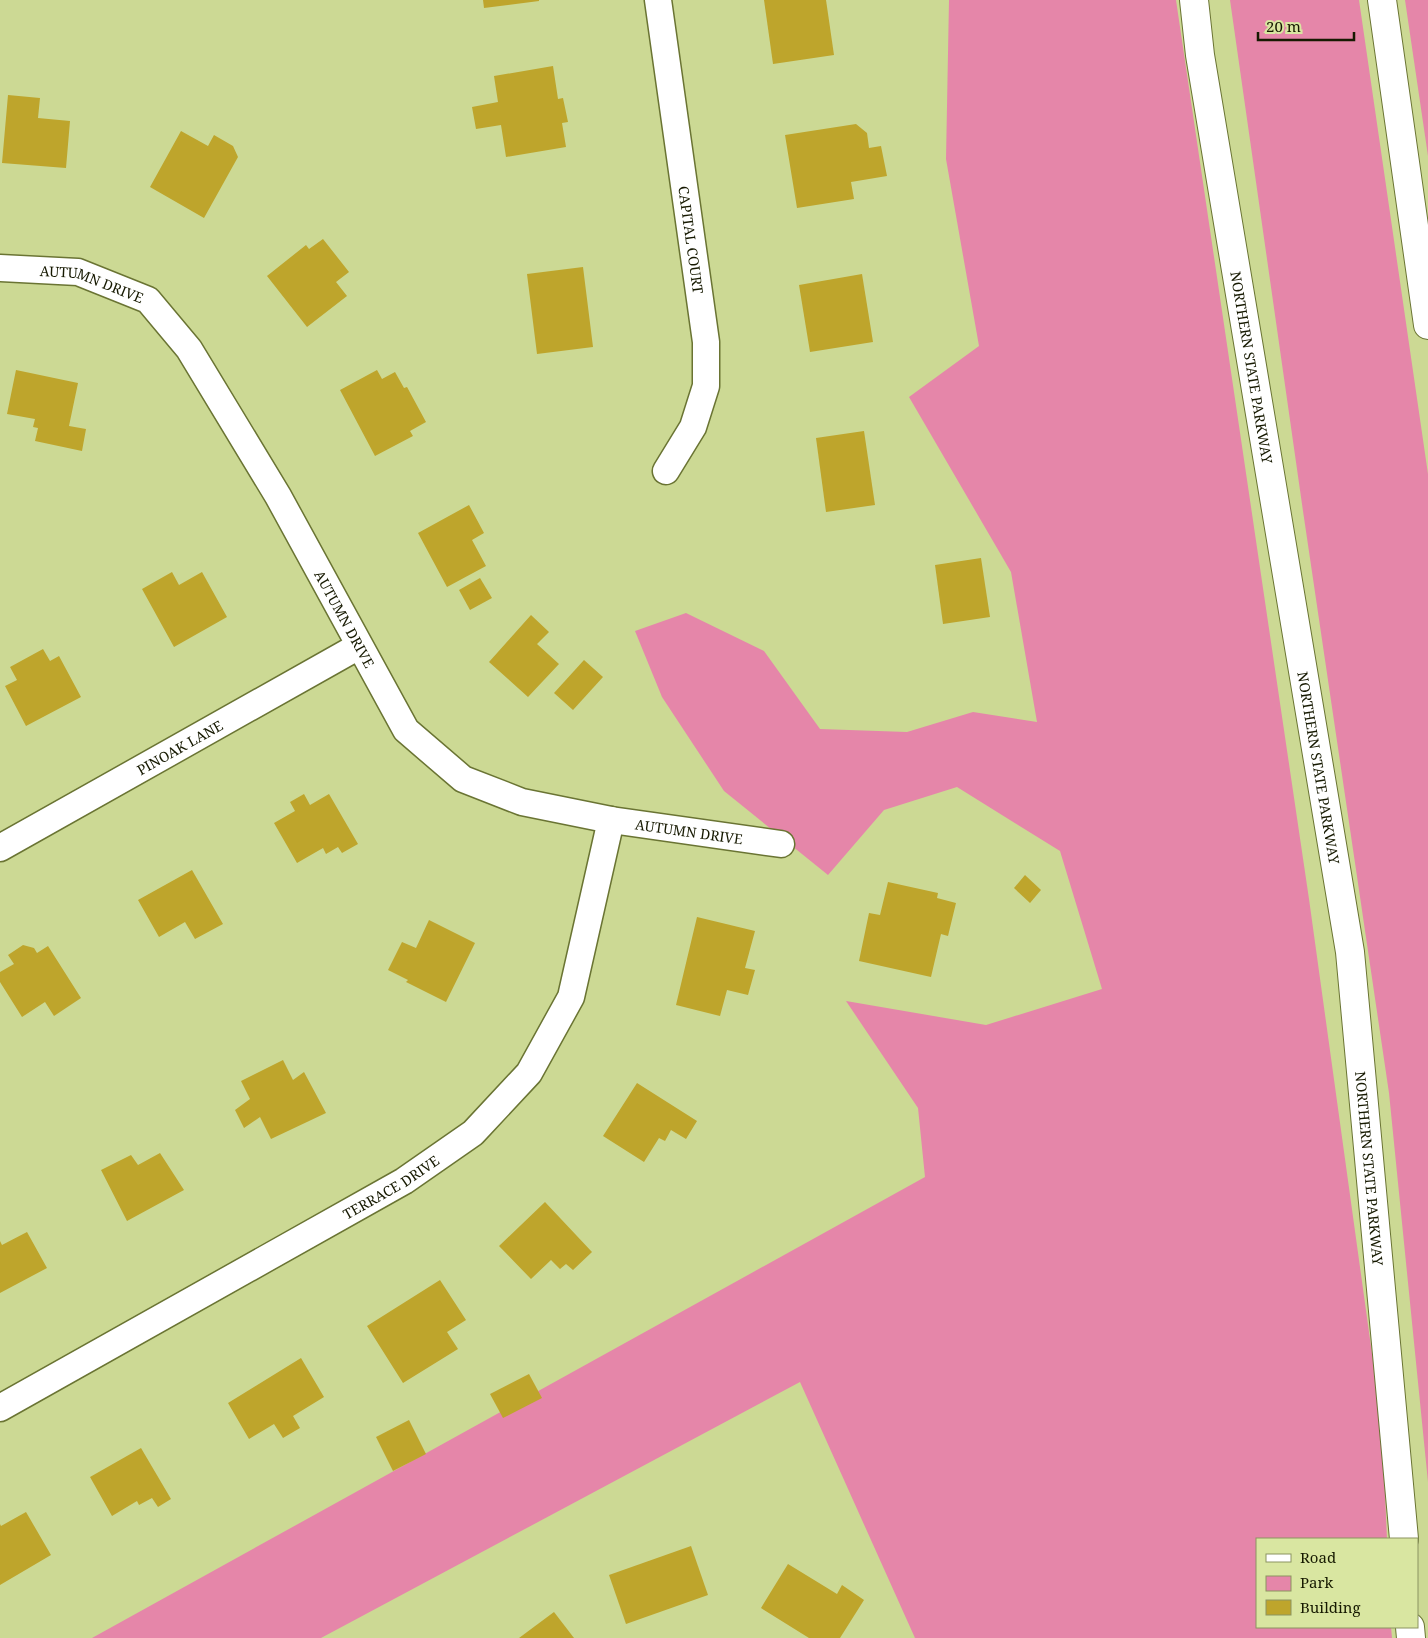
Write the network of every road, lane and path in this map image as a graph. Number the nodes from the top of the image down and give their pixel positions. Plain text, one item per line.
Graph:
1 (658, 0) edge
2 (1194, 0) edge
3 (1382, 0) edge
4 (0, 268) edge
5 (1428, 325) edge
6 (666, 471) dead end
7 (359, 646) junction
8 (611, 820) junction
9 (781, 844) dead end
10 (0, 848) edge
11 (0, 1408) edge
12 (1404, 1538) edge

1 - 6 street, CAPITAL COURT
2 - 12 highway, NORTHERN STATE PARKWAY
3 - 5 highway
4 - 7 street, AUTUMN DRIVE
7 - 8 street, AUTUMN DRIVE
7 - 10 street, PINOAK LANE
8 - 9 street, AUTUMN DRIVE
8 - 11 street, TERRACE DRIVE

